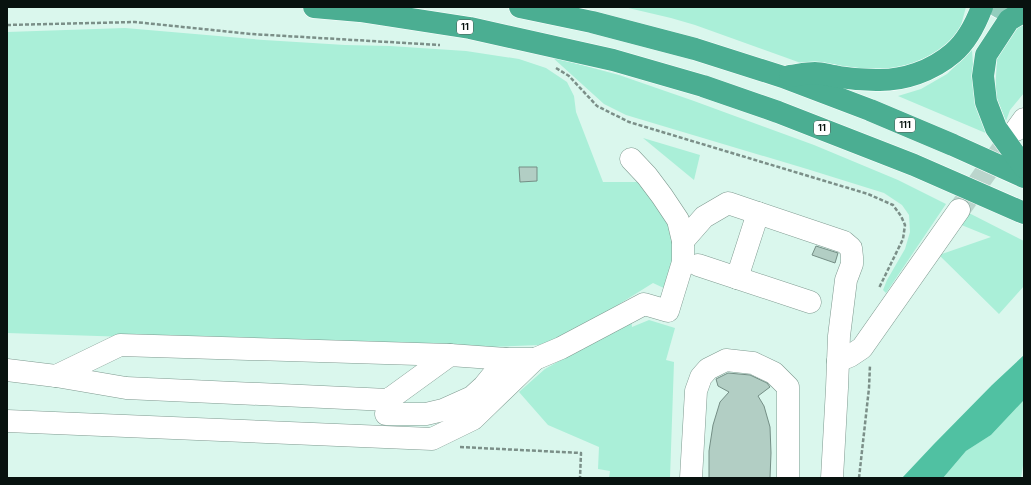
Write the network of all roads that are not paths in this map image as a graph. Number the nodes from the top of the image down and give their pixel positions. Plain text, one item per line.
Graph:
1 (314, 7) edge
2 (520, 7) edge
3 (982, 7) edge
4 (999, 7) edge
5 (1023, 13) edge
6 (783, 77) junction
7 (630, 159) dead end
8 (1024, 167) edge
9 (1024, 177) edge
10 (959, 210) tunnel mouth
11 (758, 213) junction
12 (1024, 214) edge
13 (682, 241) junction
14 (698, 265) dead end
15 (737, 278) junction
16 (810, 302) dead end
17 (450, 355) junction
18 (506, 359) junction
19 (535, 359) junction
20 (838, 360) junction
21 (7, 370) edge
22 (56, 376) junction
23 (386, 414) dead end
24 (7, 421) edge
25 (691, 478) edge
26 (788, 478) edge
27 (832, 478) edge

1 - 12 highway, 11
2 - 6 highway
3 - 6 highway
4 - 5 main road
5 - 8 highway
6 - 9 highway, 111
7 - 13 street
10 - 20 street
11 - 13 street
11 - 15 street
11 - 20 street
13 - 19 street
14 - 15 street
15 - 16 street
17 - 18 street
17 - 22 street
17 - 22 street
18 - 19 street
18 - 23 street
19 - 24 street
20 - 27 street
21 - 22 street
25 - 26 street

